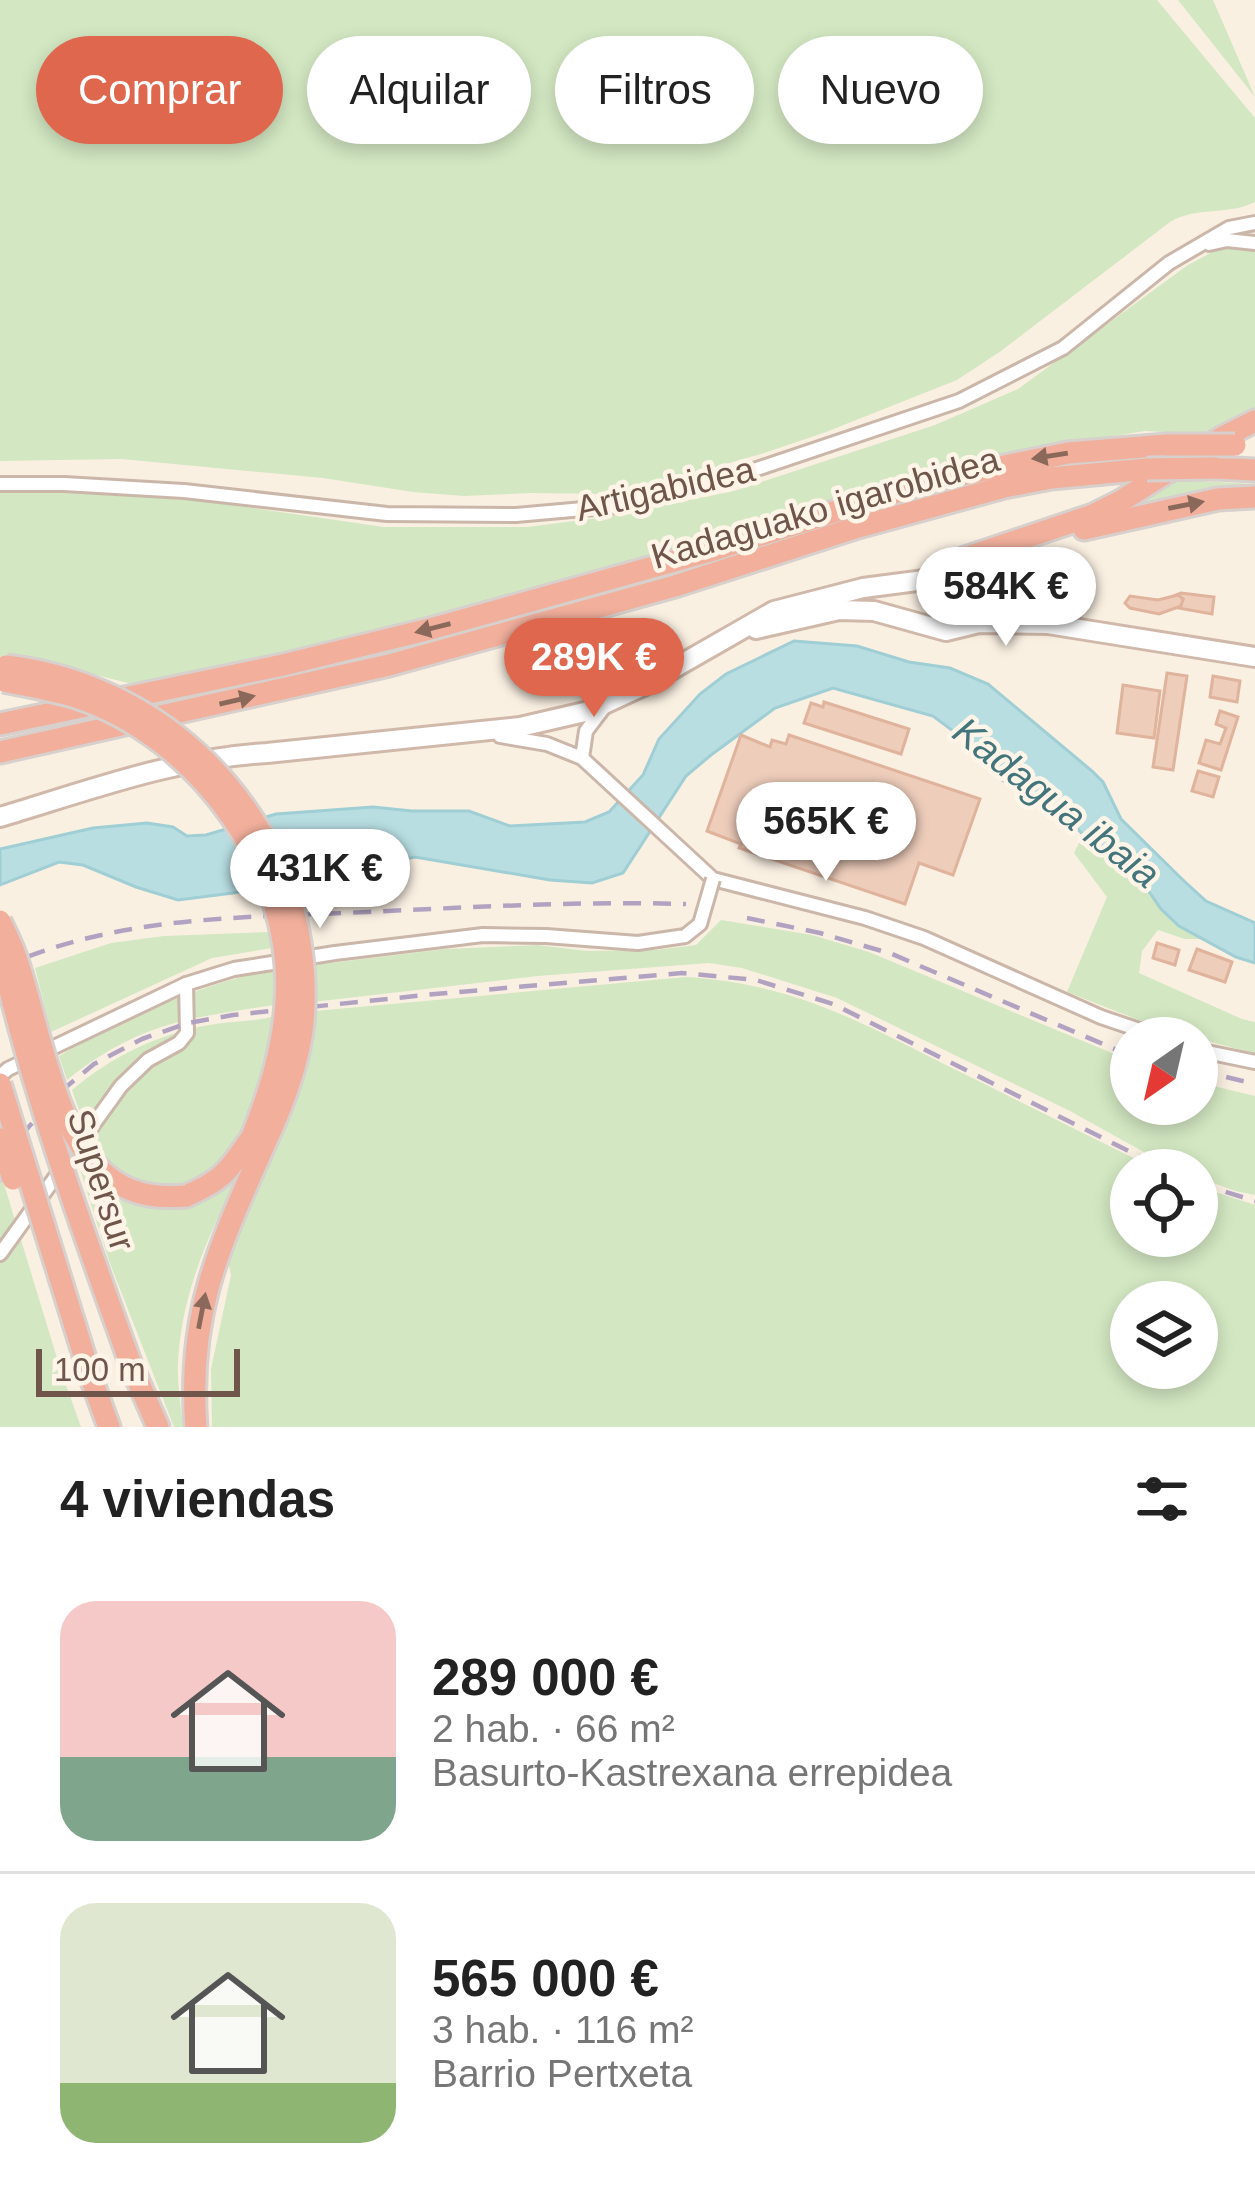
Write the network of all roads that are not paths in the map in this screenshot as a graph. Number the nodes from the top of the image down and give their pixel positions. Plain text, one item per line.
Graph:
1 (1255, 223) edge
2 (1255, 243) edge
3 (1202, 246) junction
4 (1255, 421) edge
5 (1245, 446) edge
6 (1255, 470) edge
7 (0, 484) edge
8 (1255, 497) edge
9 (936, 579) junction
10 (971, 595) junction
11 (1048, 625) junction
12 (930, 626) junction
13 (960, 627) junction
14 (734, 636) junction
15 (1255, 657) edge
16 (2, 674) edge
17 (610, 701) junction
18 (558, 719) junction
19 (0, 724) edge
20 (466, 732) junction
21 (567, 751) junction
22 (0, 752) edge
23 (582, 757) junction
24 (0, 817) edge
25 (713, 879) junction
26 (0, 921) edge
27 (0, 947) edge
28 (186, 984) junction
29 (1110, 1020) edge
30 (1218, 1054) edge
31 (1255, 1062) edge
32 (0, 1080) edge
33 (0, 1139) edge
34 (258, 1140) junction
35 (0, 1255) edge
36 (88, 1370) junction
37 (109, 1427) edge
38 (158, 1427) edge
39 (196, 1427) edge

1 - 3 street, Artigabidea
2 - 3 street
3 - 7 street, Artigabidea
4 - 9 highway
5 -> 19 highway, Kadaguako igarobidea, bridge
22 -> 6 highway, Kadaguako igarobidea, bridge
10 -> 8 highway
9 - 10 street
9 - 12 street
9 - 14 street
10 - 11 street
10 - 13 street
11 - 13 street
11 - 15 street
12 - 13 street
12 - 14 street
14 - 17 street
16 - 34 highway, bridge
17 - 18 street
17 - 23 street
18 - 20 street
18 - 21 street
18 - 23 street
20 - 21 street
20 - 24 street
21 - 23 street
23 - 25 street
25 - 28 street, bridge
25 - 29 street
26 - 34 highway, bridge
27 - 38 highway, Supersur, bridge
28 - 32 street
28 - 35 street
30 - 31 street
32 - 36 highway, Supersur, bridge
33 - 36 highway, bridge
39 -> 34 highway
36 - 37 highway, Supersur

